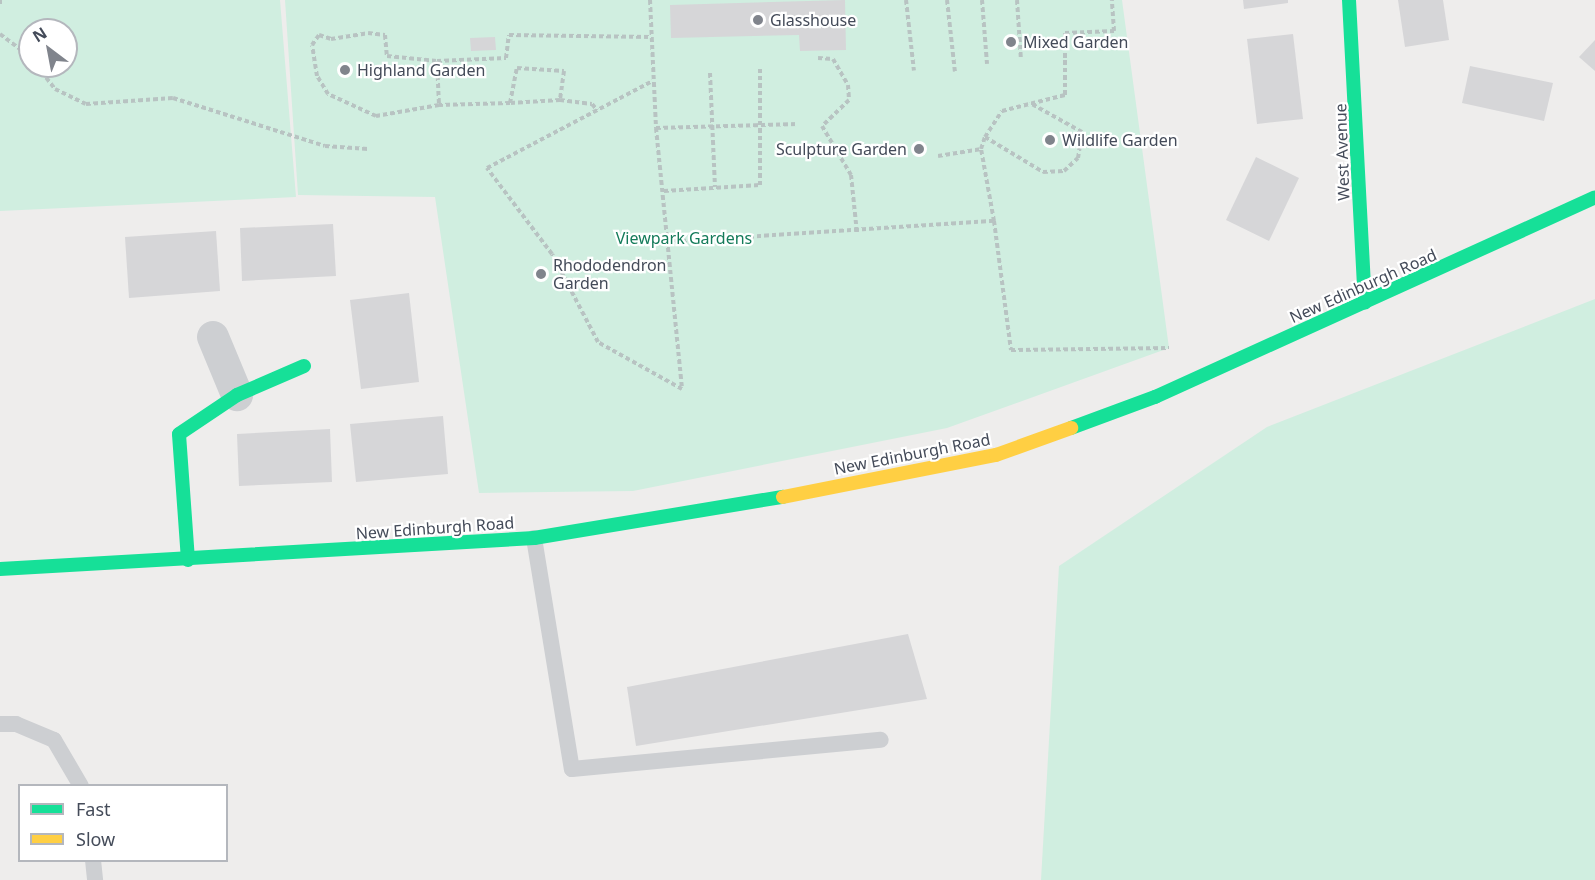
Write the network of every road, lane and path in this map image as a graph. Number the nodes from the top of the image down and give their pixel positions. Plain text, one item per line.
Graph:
1 (650, 0) edge
2 (906, 0) edge
3 (947, 0) edge
4 (982, 0) edge
5 (1017, 0) edge
6 (1112, 0) edge
7 (1349, 0) edge
8 (0, 34) edge
9 (651, 37) junction
10 (18, 48) edge
11 (818, 58) dead end
12 (1021, 60) dead end
13 (437, 61) junction
14 (987, 64) dead end
15 (760, 69) dead end
16 (914, 71) dead end
17 (955, 72) dead end
18 (710, 73) dead end
19 (46, 78) edge
20 (653, 81) junction
21 (560, 100) junction
22 (1029, 102) junction
23 (510, 103) junction
24 (439, 105) junction
25 (597, 110) junction
26 (798, 123) dead end
27 (760, 124) junction
28 (711, 127) junction
29 (656, 128) junction
30 (985, 137) junction
31 (368, 149) dead end
32 (981, 149) junction
33 (938, 156) dead end
34 (715, 187) junction
35 (664, 191) junction
36 (1595, 197) edge
37 (994, 221) junction
38 (857, 233) junction
39 (667, 242) junction
40 (1365, 303) junction
41 (213, 337) dead end
42 (1169, 348) dead end
43 (304, 366) dead end
44 (237, 395) junction
45 (534, 538) junction
46 (188, 560) junction
47 (0, 569) edge
48 (0, 724) edge
49 (881, 740) dead end
50 (80, 784) edge
51 (93, 862) edge
52 (95, 880) edge

1 - 9 path
2 - 16 path
3 - 17 path
4 - 14 path
5 - 12 path
6 - 22 path
7 - 40 main road, West Avenue
8 - 10 path
9 - 13 path
9 - 20 path
11 - 38 path
13 - 24 path
13 - 24 path
15 - 27 path
18 - 28 path
19 - 31 path
20 - 25 path
20 - 29 path
21 - 23 path
21 - 23 path
21 - 25 path
22 - 30 path
22 - 30 path
23 - 24 path
25 - 39 path
26 - 27 path
27 - 28 path
27 - 34 path
28 - 29 path
28 - 34 path
29 - 35 path
30 - 32 path
32 - 33 path
32 - 37 path
34 - 35 path
35 - 39 path
36 - 40 main road, New Edinburgh Road
37 - 38 path
37 - 42 path
38 - 39 path
40 - 45 main road, New Edinburgh Road
41 - 44 street
43 - 44 main road
44 - 46 main road
45 - 46 main road, New Edinburgh Road
45 - 49 lane
46 - 47 main road, New Edinburgh Road
48 - 50 lane
51 - 52 lane

